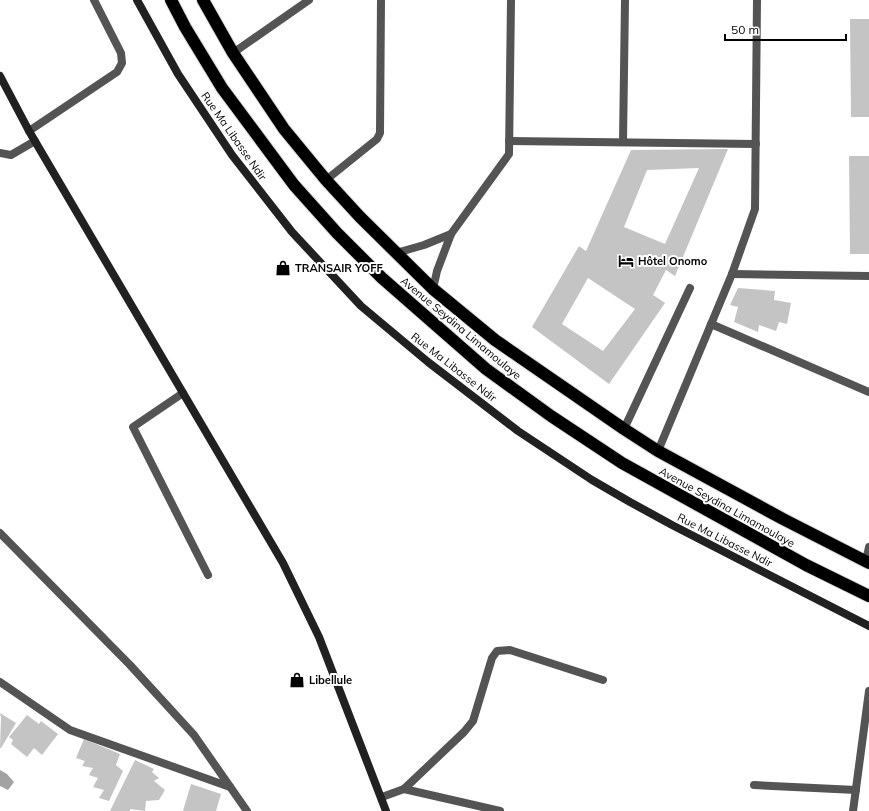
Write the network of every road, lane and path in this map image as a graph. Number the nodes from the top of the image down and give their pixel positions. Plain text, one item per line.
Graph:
1 (94, 0) edge
2 (137, 0) edge
3 (171, 0) edge
4 (203, 0) edge
5 (309, 0) edge
6 (382, 0) edge
7 (511, 0) edge
8 (624, 0) edge
9 (757, 0) edge
10 (233, 53) junction
11 (0, 76) edge
12 (29, 131) junction
13 (35, 141) junction
14 (509, 141) junction
15 (623, 142) junction
16 (756, 144) junction
17 (0, 153) edge
18 (326, 180) junction
19 (451, 234) junction
20 (396, 253) junction
21 (732, 274) junction
22 (869, 276) edge
23 (690, 288) dead end
24 (433, 289) junction
25 (711, 324) junction
26 (869, 392) edge
27 (183, 393) junction
28 (624, 430) junction
29 (658, 451) junction
30 (0, 533) edge
31 (869, 547) edge
32 (867, 562) edge
33 (208, 575) dead end
34 (869, 596) edge
35 (869, 626) edge
36 (603, 680) dead end
37 (0, 682) edge
38 (869, 691) edge
39 (754, 785) dead end
40 (230, 787) junction
41 (404, 789) junction
42 (856, 790) junction
43 (382, 797) junction
44 (470, 807) edge
45 (247, 811) edge
46 (386, 811) edge
47 (500, 811) edge
48 (854, 811) edge

1 - 12 street
2 - 35 street, Rue Ma Libasse Ndir
3 - 34 highway, Avenue Seydina Limamoulaye
4 - 10 highway, Avenue Seydina Limamoulaye
5 - 10 street
6 - 18 street
7 - 14 street
8 - 15 street
9 - 16 street
10 - 18 highway, Avenue Seydina Limamoulaye
11 - 12 street
12 - 13 street
13 - 17 street
13 - 27 street
14 - 15 street
14 - 19 street
15 - 16 street
16 - 21 street
18 - 20 highway, Avenue Seydina Limamoulaye
19 - 20 street
19 - 24 street
20 - 24 highway, Avenue Seydina Limamoulaye
21 - 22 street
21 - 25 street
23 - 28 street
24 - 28 highway, Avenue Seydina Limamoulaye
25 - 26 street
25 - 29 street
27 - 33 street
27 - 43 street
28 - 29 highway, Avenue Seydina Limamoulaye
29 - 32 highway, Avenue Seydina Limamoulaye
30 - 40 street
31 - 32 street
36 - 41 street
37 - 40 street
38 - 42 street
39 - 42 street
40 - 45 street
41 - 43 street
41 - 44 street
42 - 48 street
43 - 46 street
44 - 47 street

